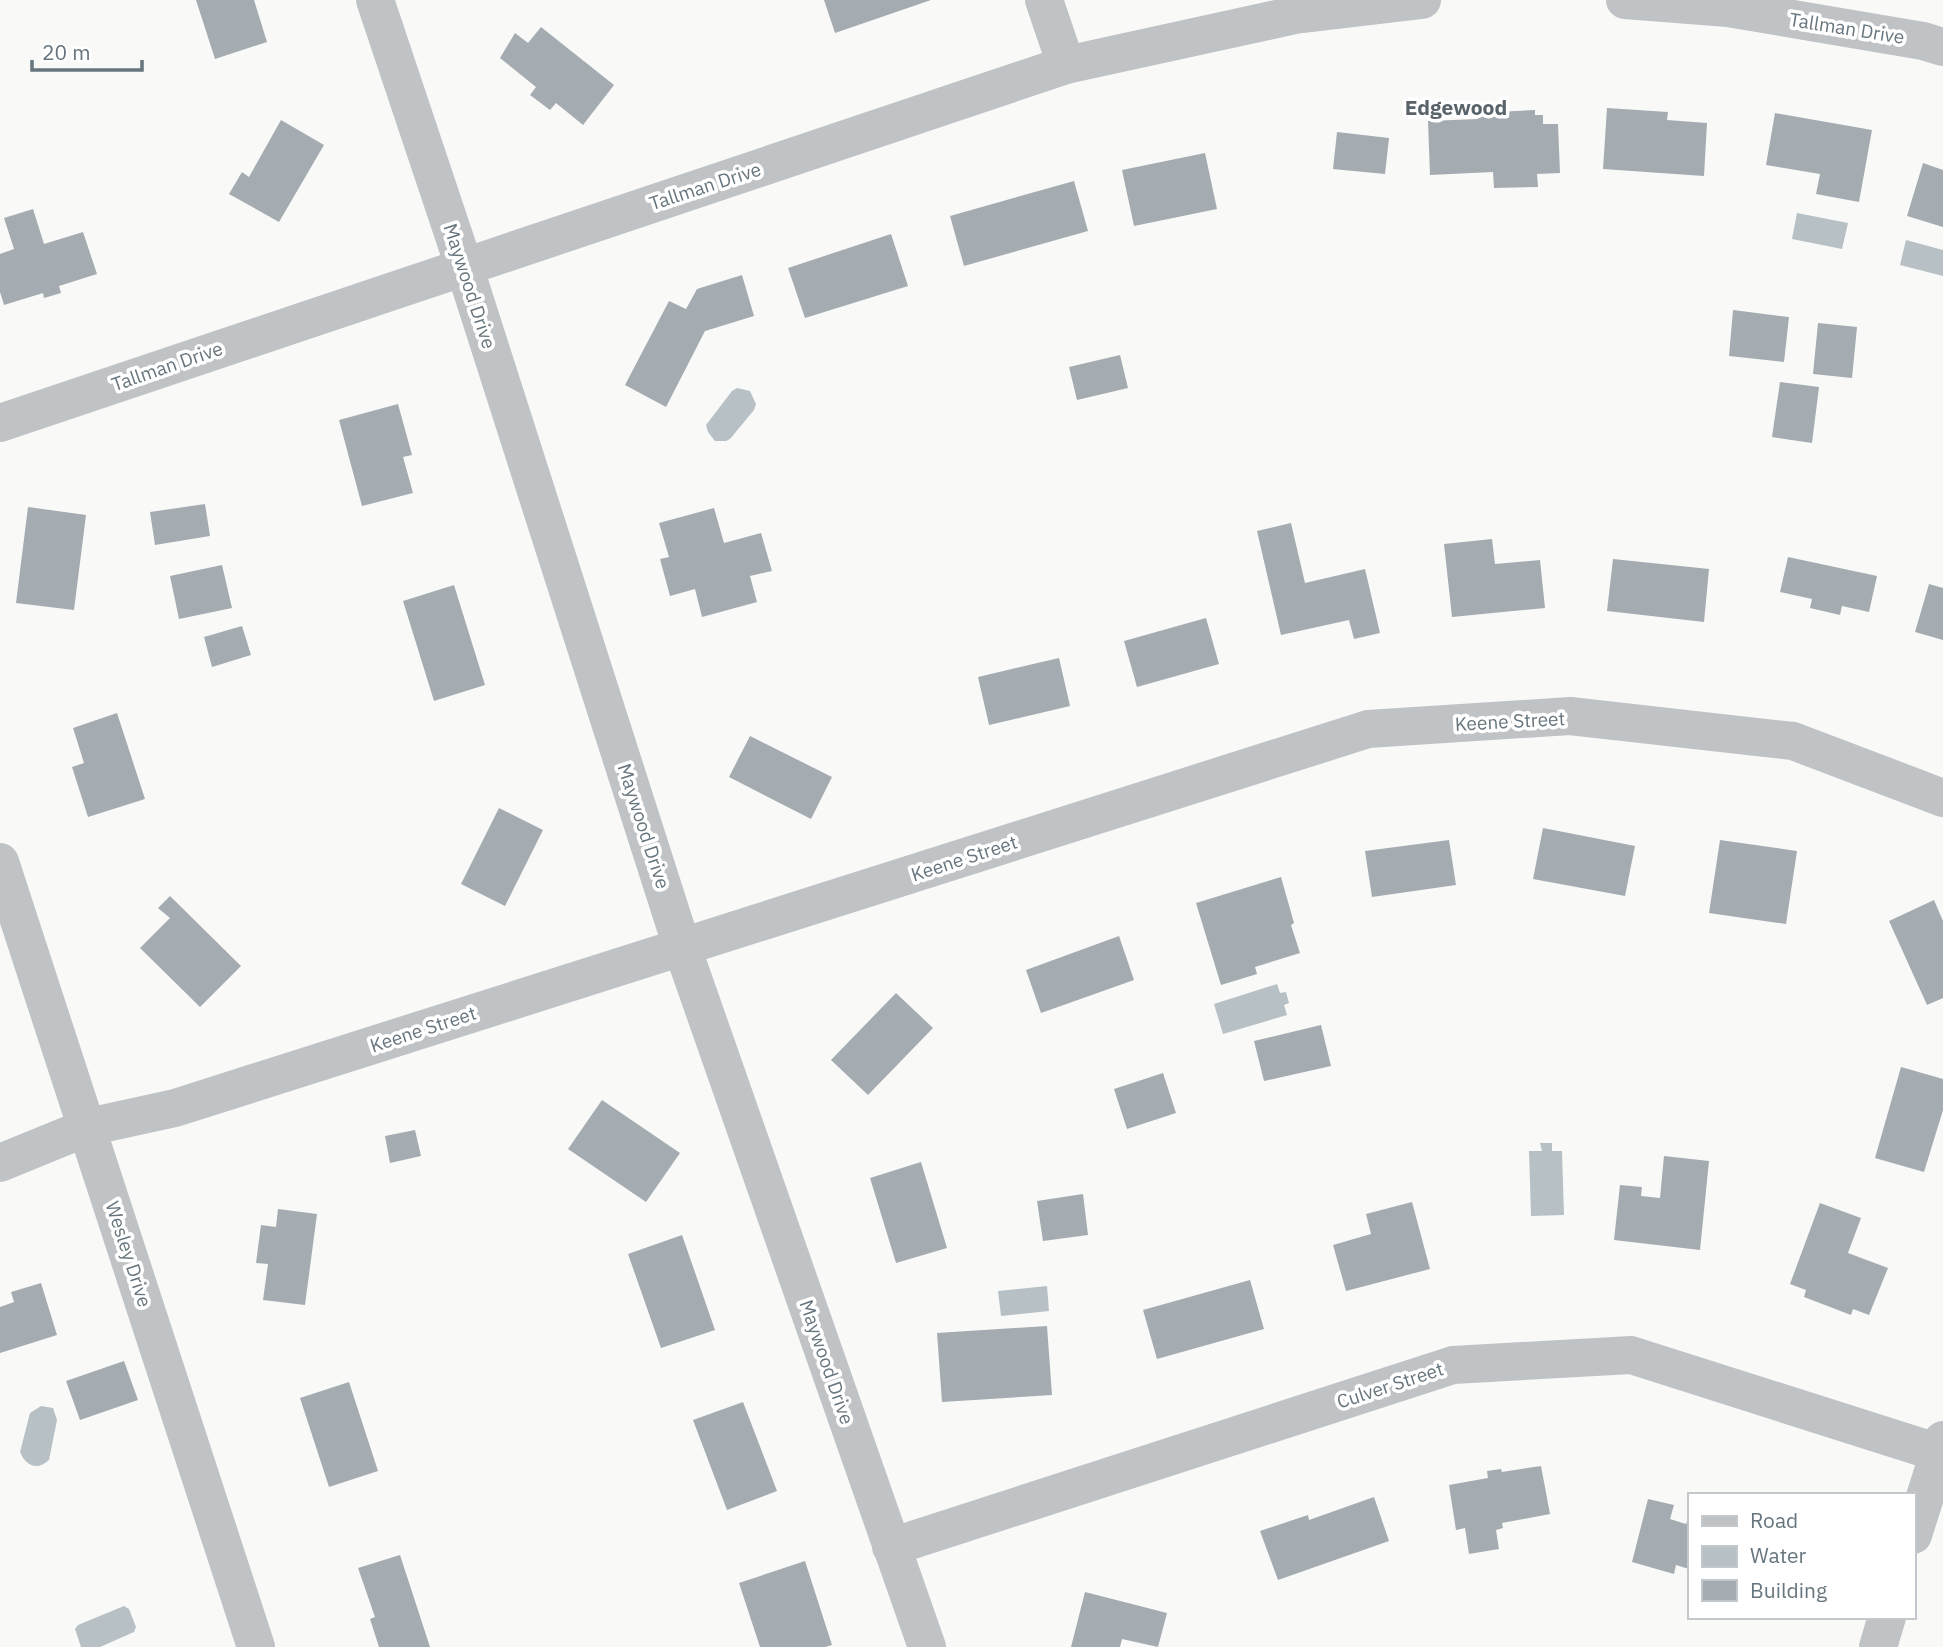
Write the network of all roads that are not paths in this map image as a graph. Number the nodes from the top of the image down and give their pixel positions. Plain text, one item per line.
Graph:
1 (375, 0) edge
2 (1044, 0) edge
3 (1422, 0) edge
4 (1625, 0) edge
5 (1943, 47) edge
6 (1066, 65) junction
7 (464, 266) junction
8 (0, 423) edge
9 (1943, 798) edge
10 (0, 862) edge
11 (682, 947) junction
12 (88, 1127) junction
13 (0, 1163) edge
14 (1941, 1447) edge
15 (1915, 1529) edge
16 (891, 1547) junction
17 (1886, 1619) edge
18 (256, 1647) edge
19 (927, 1647) edge
20 (1878, 1647) edge

1 - 7 street, Maywood Drive
2 - 6 street
3 - 6 street, Tallman Drive
4 - 5 street, Tallman Drive
6 - 7 street, Tallman Drive
7 - 8 street, Tallman Drive
7 - 11 street, Maywood Drive
9 - 11 street, Keene Street
10 - 12 street, Wesley Drive
11 - 12 street, Keene Street
11 - 16 street, Maywood Drive
12 - 13 street, Keene Street
12 - 18 street, Wesley Drive
14 - 15 street
14 - 16 street, Culver Street
16 - 19 street, Maywood Drive
17 - 20 street

